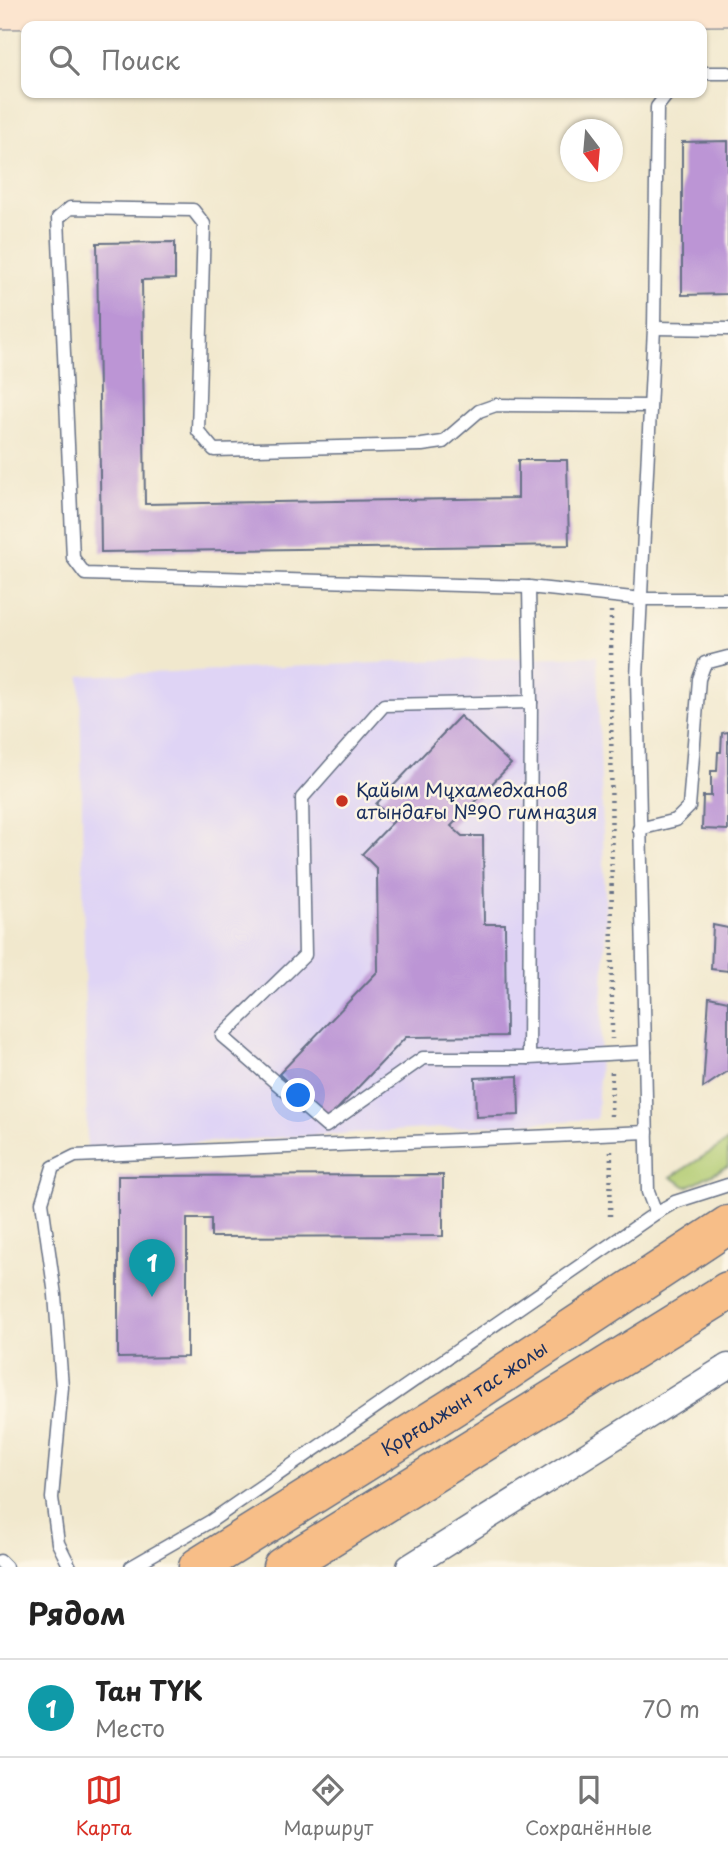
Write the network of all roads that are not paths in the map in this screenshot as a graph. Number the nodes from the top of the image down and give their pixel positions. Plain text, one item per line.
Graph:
1 (728, 7) edge
2 (0, 10) edge
3 (707, 73) edge
4 (728, 73) edge
5 (664, 98) edge
6 (654, 327) junction
7 (728, 328) edge
8 (650, 406) junction
9 (529, 587) junction
10 (642, 599) junction
11 (728, 599) edge
12 (728, 657) edge
13 (531, 702) junction
14 (639, 829) junction
15 (645, 1052) junction
16 (529, 1058) junction
17 (647, 1132) junction
18 (728, 1185) edge
19 (656, 1213) junction
20 (728, 1225) edge
21 (728, 1291) edge
22 (728, 1366) edge
23 (0, 1561) edge
24 (6, 1567) edge
25 (70, 1567) edge
26 (131, 1567) edge
27 (198, 1567) edge
28 (282, 1567) edge
29 (409, 1567) edge

1 - 2 main road
3 - 4 lane
5 - 6 lane
6 - 7 lane
6 - 8 lane
8 - 9 lane
8 - 10 lane
9 - 10 lane
9 - 13 lane
10 - 11 lane
10 - 14 lane
12 - 14 lane
13 - 16 lane
13 - 16 lane
14 - 15 lane
15 - 16 lane
15 - 17 lane
17 - 19 lane
17 - 25 lane
18 - 19 lane
19 - 26 lane
20 - 27 main road, Қорғалжын тас жолы
21 - 28 main road
22 - 29 street
23 - 24 lane

